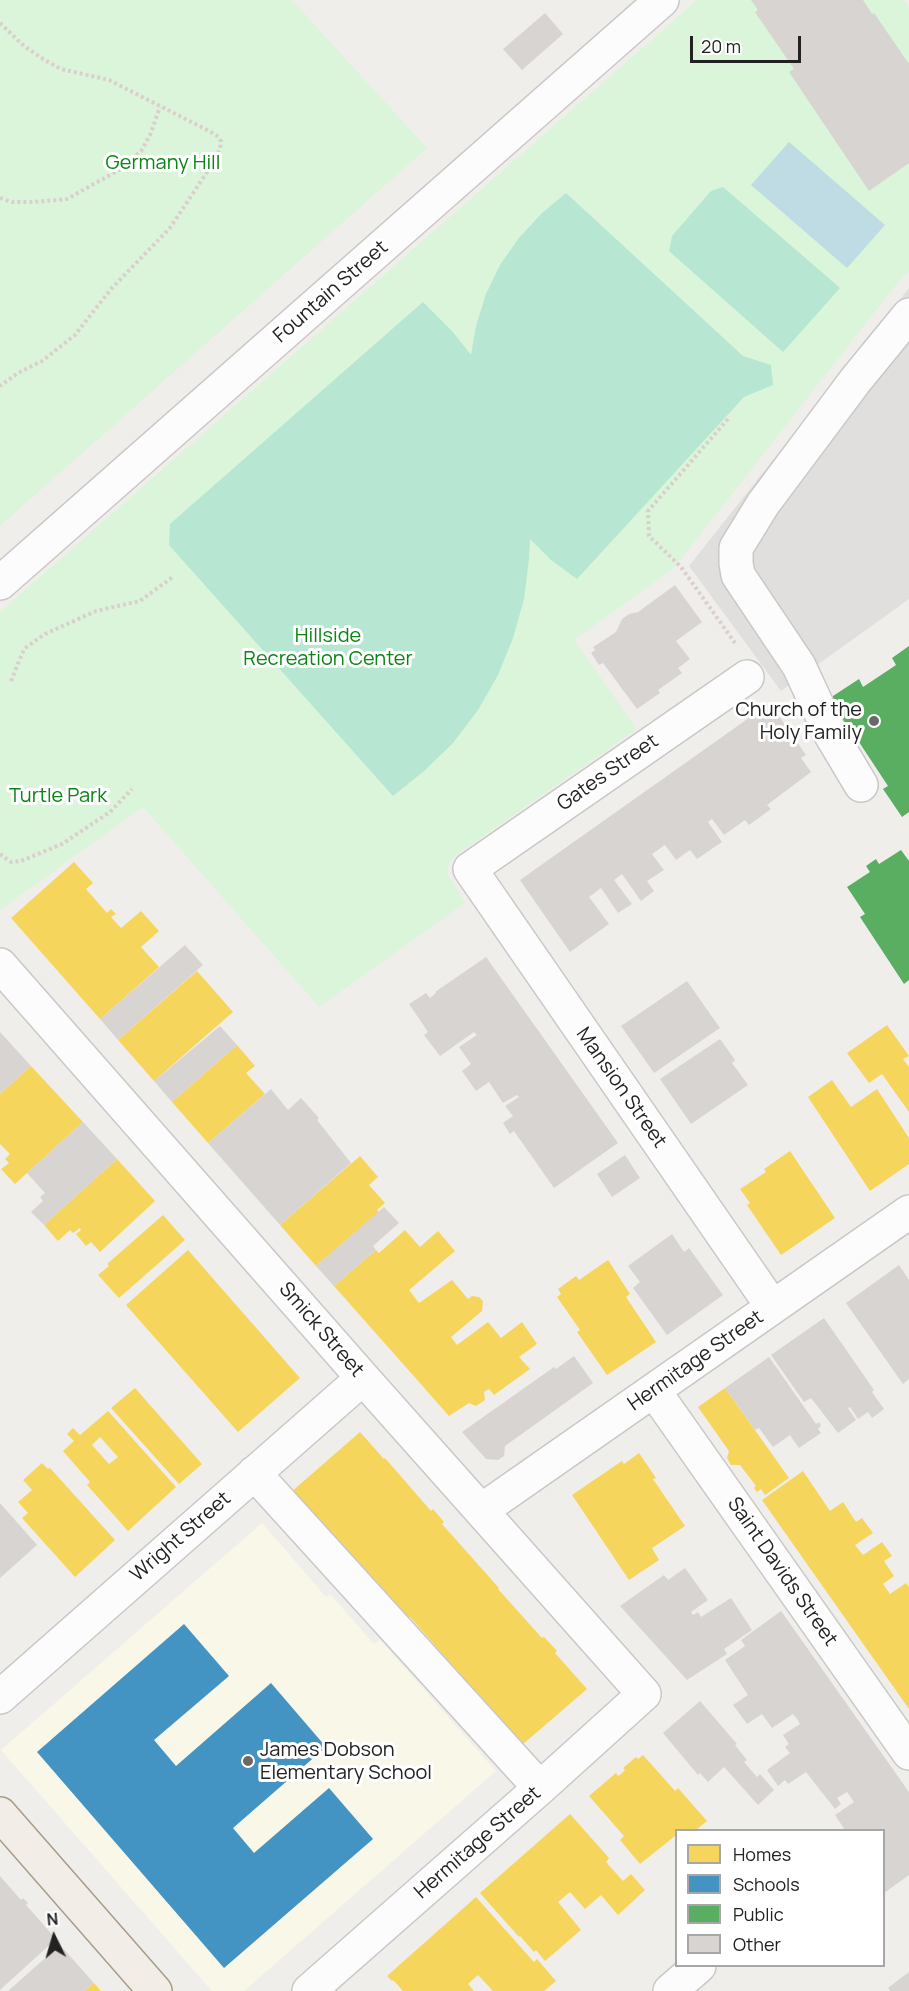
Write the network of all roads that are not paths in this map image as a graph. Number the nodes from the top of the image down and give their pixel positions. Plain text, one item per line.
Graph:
1 (662, 0) edge
2 (909, 315) edge
3 (0, 583) edge
4 (747, 677) dead end
5 (861, 785) dead end
6 (470, 869) joint
7 (0, 965) edge
8 (909, 1212) edge
9 (772, 1306) junction
10 (363, 1378) junction
11 (654, 1391) junction
12 (254, 1473) junction
13 (482, 1510) junction
14 (644, 1694) joint
15 (0, 1697) edge
16 (909, 1753) edge
17 (540, 1788) junction
18 (0, 1814) edge
19 (697, 1967) edge
20 (155, 1991) edge
21 (309, 1991) edge
22 (670, 1991) edge

1 - 3 street, Fountain Street
2 - 5 street
4 - 6 street, Gates Street
6 - 9 street, Mansion Street
7 - 10 street, Smick Street
8 - 9 street, Hermitage Street
9 - 11 street, Hermitage Street
10 - 12 street, Wright Street
10 - 13 street, Smick Street
11 - 13 street, Hermitage Street
11 - 16 street, Saint Davids Street
12 - 15 street, Wright Street
12 - 17 street
13 - 14 street, Smick Street
14 - 17 street, Hermitage Street
17 - 21 street, Hermitage Street
18 - 20 main road
19 - 22 street

